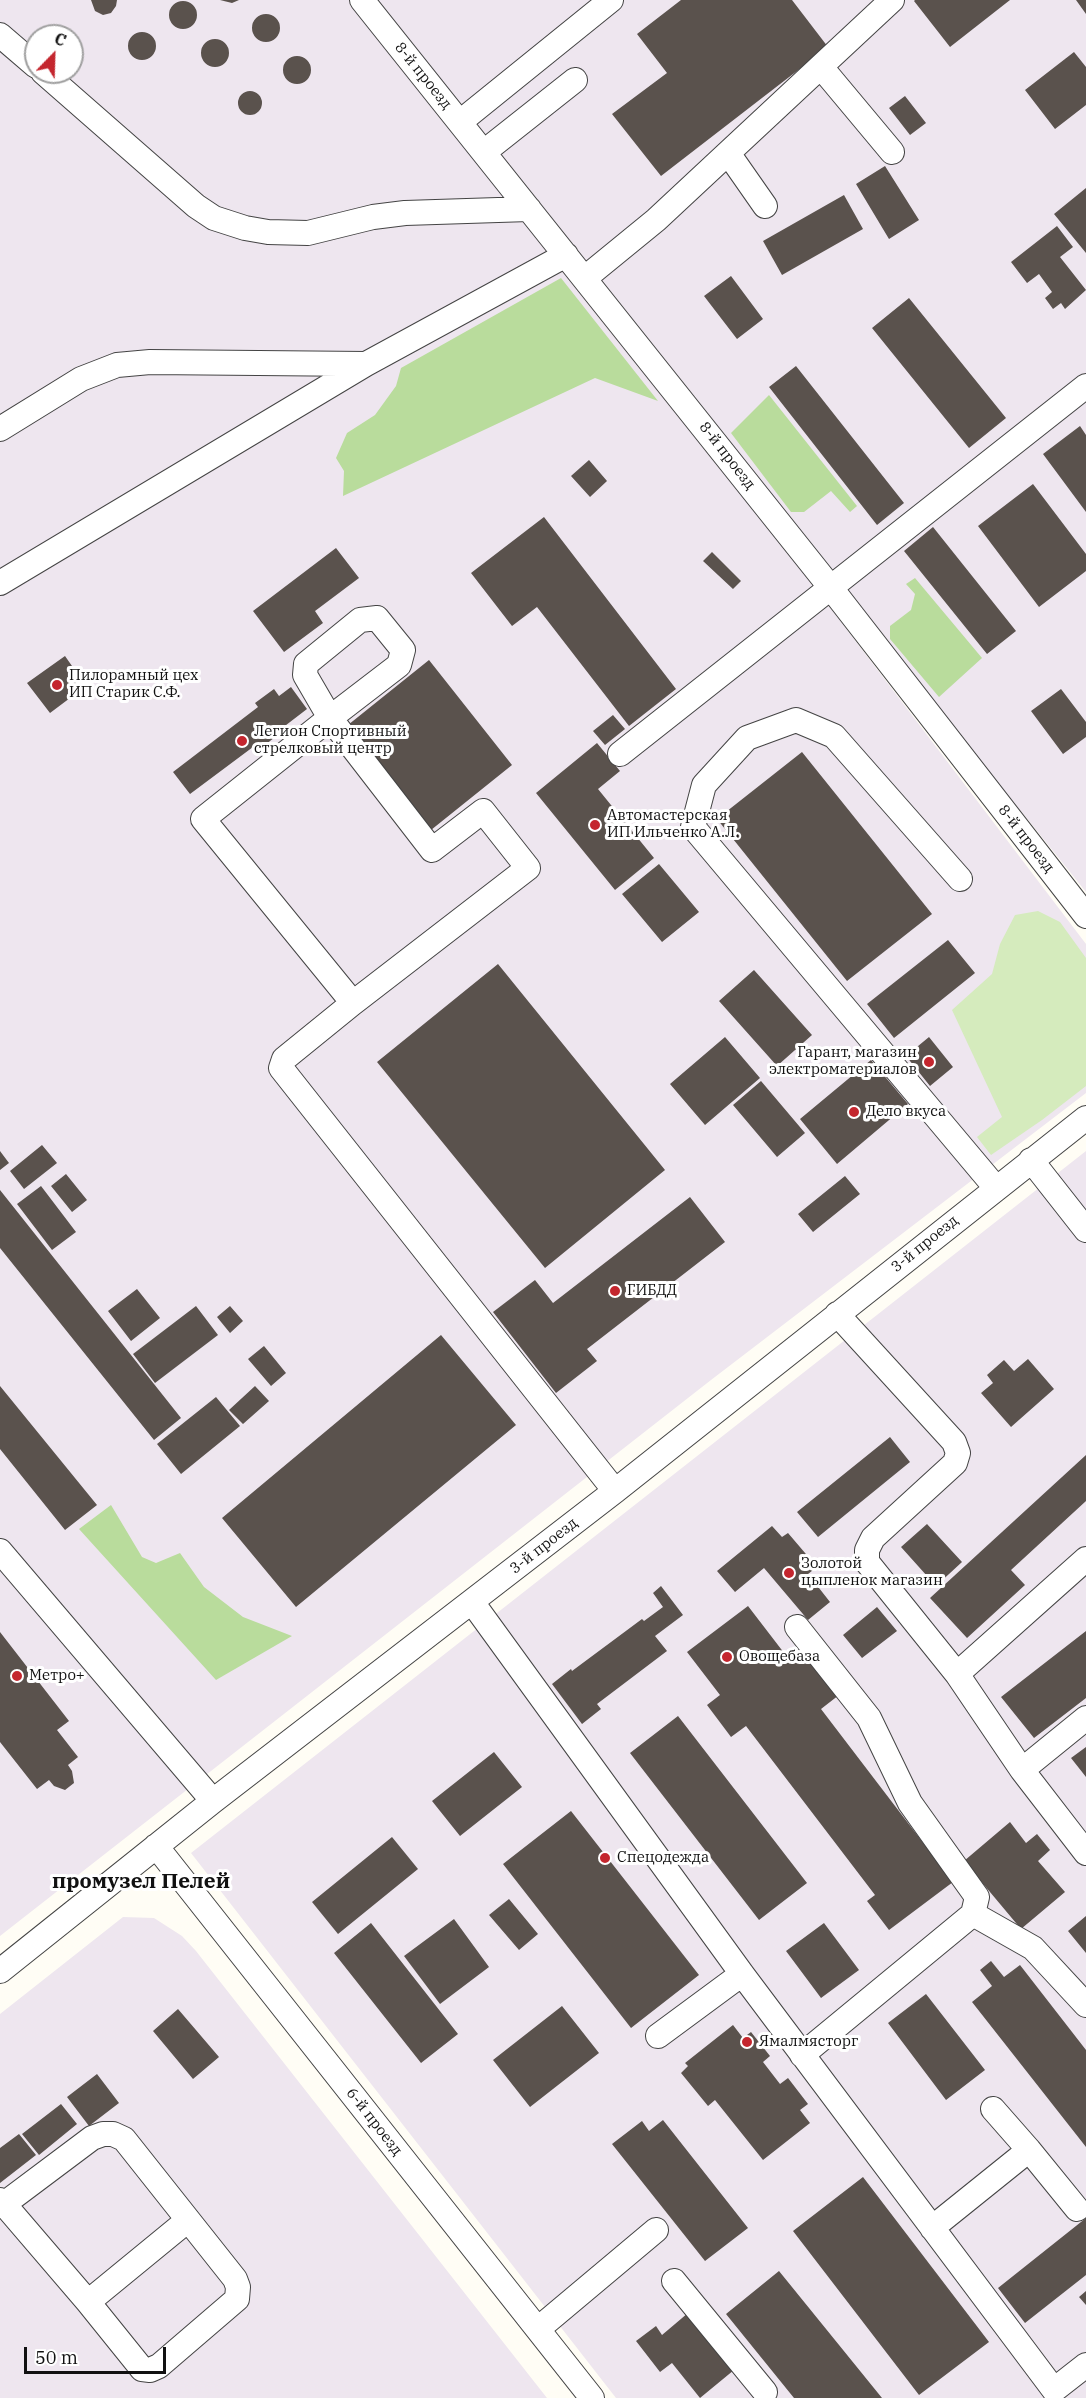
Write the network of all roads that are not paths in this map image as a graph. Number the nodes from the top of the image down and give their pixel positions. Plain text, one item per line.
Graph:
1 (362, 0) edge
2 (612, 0) edge
3 (892, 0) edge
4 (0, 35) edge
5 (24, 56) edge
6 (820, 67) junction
7 (575, 80) dead end
8 (57, 84) edge
9 (460, 122) junction
10 (484, 152) junction
11 (892, 152) dead end
12 (728, 153) junction
13 (765, 206) dead end
14 (530, 209) junction
15 (566, 255) junction
16 (585, 278) junction
17 (366, 364) junction
18 (1086, 386) edge
19 (0, 429) edge
20 (0, 583) edge
21 (831, 588) junction
22 (620, 754) dead end
23 (960, 879) dead end
24 (1086, 916) edge
25 (353, 1003) junction
26 (1086, 1118) edge
27 (1031, 1160) junction
28 (996, 1188) junction
29 (1086, 1230) edge
30 (837, 1314) junction
31 (615, 1491) junction
32 (0, 1551) edge
33 (1086, 1559) edge
34 (472, 1602) junction
35 (797, 1627) dead end
36 (957, 1674) junction
37 (1086, 1718) edge
38 (1022, 1770) junction
39 (213, 1801) junction
40 (156, 1846) junction
41 (1086, 1853) edge
42 (973, 1914) junction
43 (0, 1971) edge
44 (742, 1974) junction
45 (1086, 2005) edge
46 (658, 2036) dead end
47 (802, 2055) junction
48 (993, 2109) dead end
49 (1029, 2150) junction
50 (2, 2202) edge
51 (1077, 2209) dead end
52 (188, 2220) junction
53 (932, 2229) junction
54 (656, 2230) dead end
55 (674, 2281) dead end
56 (88, 2302) junction
57 (538, 2329) junction
58 (1086, 2365) edge
59 (1049, 2394) edge
60 (765, 2396) edge
61 (592, 2398) edge

1 - 9 street, 8-й проезд
2 - 9 street
3 - 6 street
4 - 5 street
6 - 11 street
6 - 12 street
7 - 10 street
8 - 14 street
9 - 10 street, 8-й проезд
10 - 14 street, 8-й проезд
12 - 13 street
12 - 16 street
14 - 15 street, 8-й проезд
15 - 16 street, 8-й проезд
15 - 17 street
16 - 21 street, 8-й проезд
17 - 19 street
17 - 20 street
18 - 21 street
21 - 22 street
21 - 24 street, 8-й проезд
23 - 28 street
25 - 25 street
25 - 31 street
26 - 27 street, 3-й проезд
27 - 28 street, 3-й проезд
27 - 29 street
28 - 30 street, 3-й проезд
30 - 31 street, 3-й проезд
30 - 36 street
31 - 34 street, 3-й проезд
32 - 39 street
33 - 36 street
34 - 39 street, 3-й проезд
34 - 44 street
35 - 42 street
36 - 38 street
37 - 38 street
38 - 41 street
39 - 40 street, 3-й проезд
40 - 43 street, 3-й проезд
40 - 57 street, 6-й проезд
42 - 45 street
42 - 47 street
44 - 46 street
44 - 47 street
47 - 53 street
48 - 49 street
49 - 51 street
49 - 53 street
50 - 52 street
50 - 56 street
52 - 56 street
52 - 56 street
53 - 59 street
54 - 57 street
55 - 60 street
57 - 61 street, 6-й проезд
58 - 59 street

